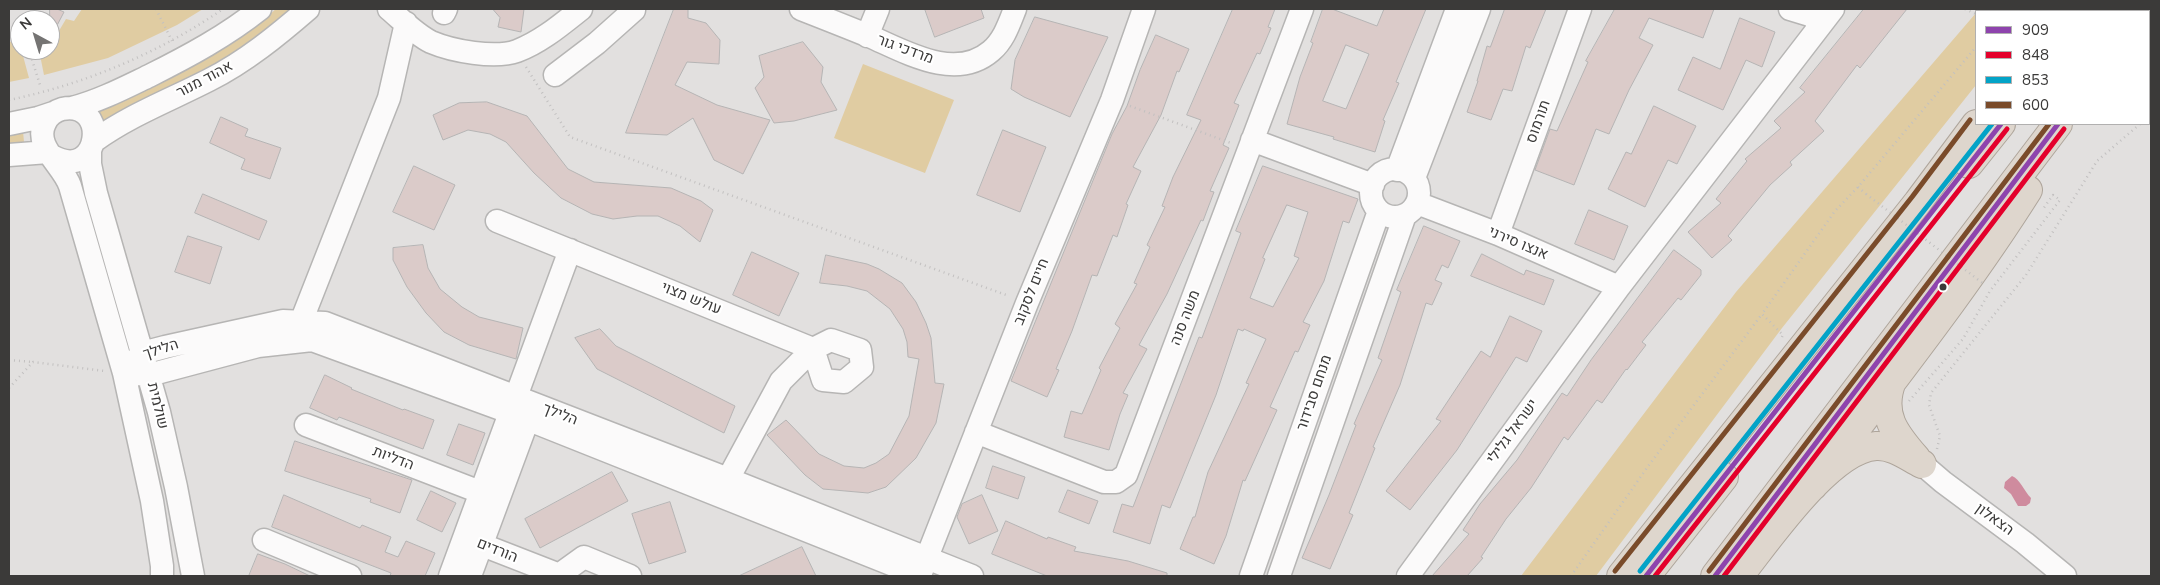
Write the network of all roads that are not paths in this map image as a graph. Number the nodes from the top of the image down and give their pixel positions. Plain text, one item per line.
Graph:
1 (260, 9) edge
2 (308, 9) edge
3 (389, 9) edge
4 (801, 9) edge
5 (878, 9) edge
6 (1015, 9) edge
7 (1144, 9) edge
8 (1302, 9) edge
9 (1457, 9) edge
10 (1479, 9) edge
11 (1580, 9) edge
12 (1790, 9) edge
13 (634, 10) edge
14 (578, 11) edge
15 (1826, 17) edge
16 (406, 23) junction
17 (867, 36) junction
18 (597, 43) junction
19 (555, 75) dead end
20 (63, 111) junction
21 (9, 124) edge
22 (1975, 125) edge
23 (2000, 125) edge
24 (2057, 125) edge
25 (2069, 125) edge
26 (92, 145) junction
27 (1251, 145) junction
28 (50, 154) junction
29 (9, 155) edge
30 (1405, 174) junction
31 (1373, 186) junction
32 (1411, 209) junction
33 (1379, 211) junction
34 (497, 221) dead end
35 (1498, 234) junction
36 (570, 250) junction
37 (1619, 287) junction
38 (301, 322) junction
39 (134, 325) junction
40 (165, 347) junction
41 (142, 353) junction
42 (187, 366) junction
43 (124, 373) junction
44 (149, 374) junction
45 (1893, 379) junction
46 (521, 408) junction
47 (159, 412) junction
48 (306, 425) dead end
49 (976, 432) junction
50 (1927, 468) junction
51 (728, 479) junction
52 (1813, 486) junction
53 (480, 492) junction
54 (264, 540) dead end
55 (473, 541) junction
56 (923, 570) edge
57 (162, 576) edge
58 (193, 576) edge
59 (350, 576) edge
60 (450, 576) edge
61 (470, 576) edge
62 (560, 576) edge
63 (630, 576) edge
64 (972, 576) edge
65 (1251, 576) edge
66 (1280, 576) edge
67 (1408, 576) edge
68 (1621, 576) edge
69 (1646, 576) edge
70 (1715, 576) edge
71 (1739, 576) edge
72 (2064, 576) edge

1 - 20 street, אהוד מנור
2 - 26 street, אהוד מנור
3 - 16 street
4 - 17 street, מרדכי גור
5 - 17 street
6 - 17 street, מרדכי גור
7 - 49 street, חיים לסקוב
8 - 27 street, משה סנה
9 - 30 street
10 - 30 street
11 - 35 street, תורמוס
12 - 15 street
13 - 18 street
14 - 16 street
14 - 18 street
15 - 37 street, ישראל גלילי
16 - 38 street
18 - 19 street
20 - 21 street, אהוד מנור
20 - 26 street
20 - 28 street
22 - 68 highway
23 - 69 highway
24 - 70 highway
25 - 45 highway
26 - 28 street
26 - 39 street, שולמית
27 - 31 street
27 - 49 street, משה סנה
28 - 29 street
28 - 43 street, שולמית
30 - 31 street
30 - 32 street
31 - 33 street
32 - 33 street
32 - 35 street, אנצו סירני
32 - 66 street, מנחם סבידור
33 - 65 street, מנחם סבידור
34 - 36 street, עולש מצוי
35 - 37 street, אנצו סירני
36 - 46 street
36 - 51 street, עולש מצוי
37 - 67 street, ישראל גלילי
38 - 40 street, הלילך
38 - 46 street, הלילך
39 - 40 street
39 - 41 street, שולמית
40 - 41 street, הלילך
41 - 43 street, הלילך
41 - 44 street, שולמית
42 - 44 street, הלילך
42 - 46 street, הלילך
42 - 47 street
43 - 44 street, הלילך
43 - 57 street, שולמית
44 - 47 street, שולמית
45 - 50 highway
45 - 52 highway
46 - 51 street, הלילך
46 - 53 street
46 - 55 street
46 - 56 street, הלילך
47 - 58 street, שולמית
48 - 53 street, הדליות
49 - 56 street, חיים לסקוב
50 - 52 highway
50 - 72 street, הצאלון
51 - 56 street, הלילך
52 - 71 highway
53 - 55 street
54 - 59 street
55 - 60 street
55 - 61 street
55 - 62 street, הורדים
56 - 64 street, הלילך
62 - 63 street, הורדים

